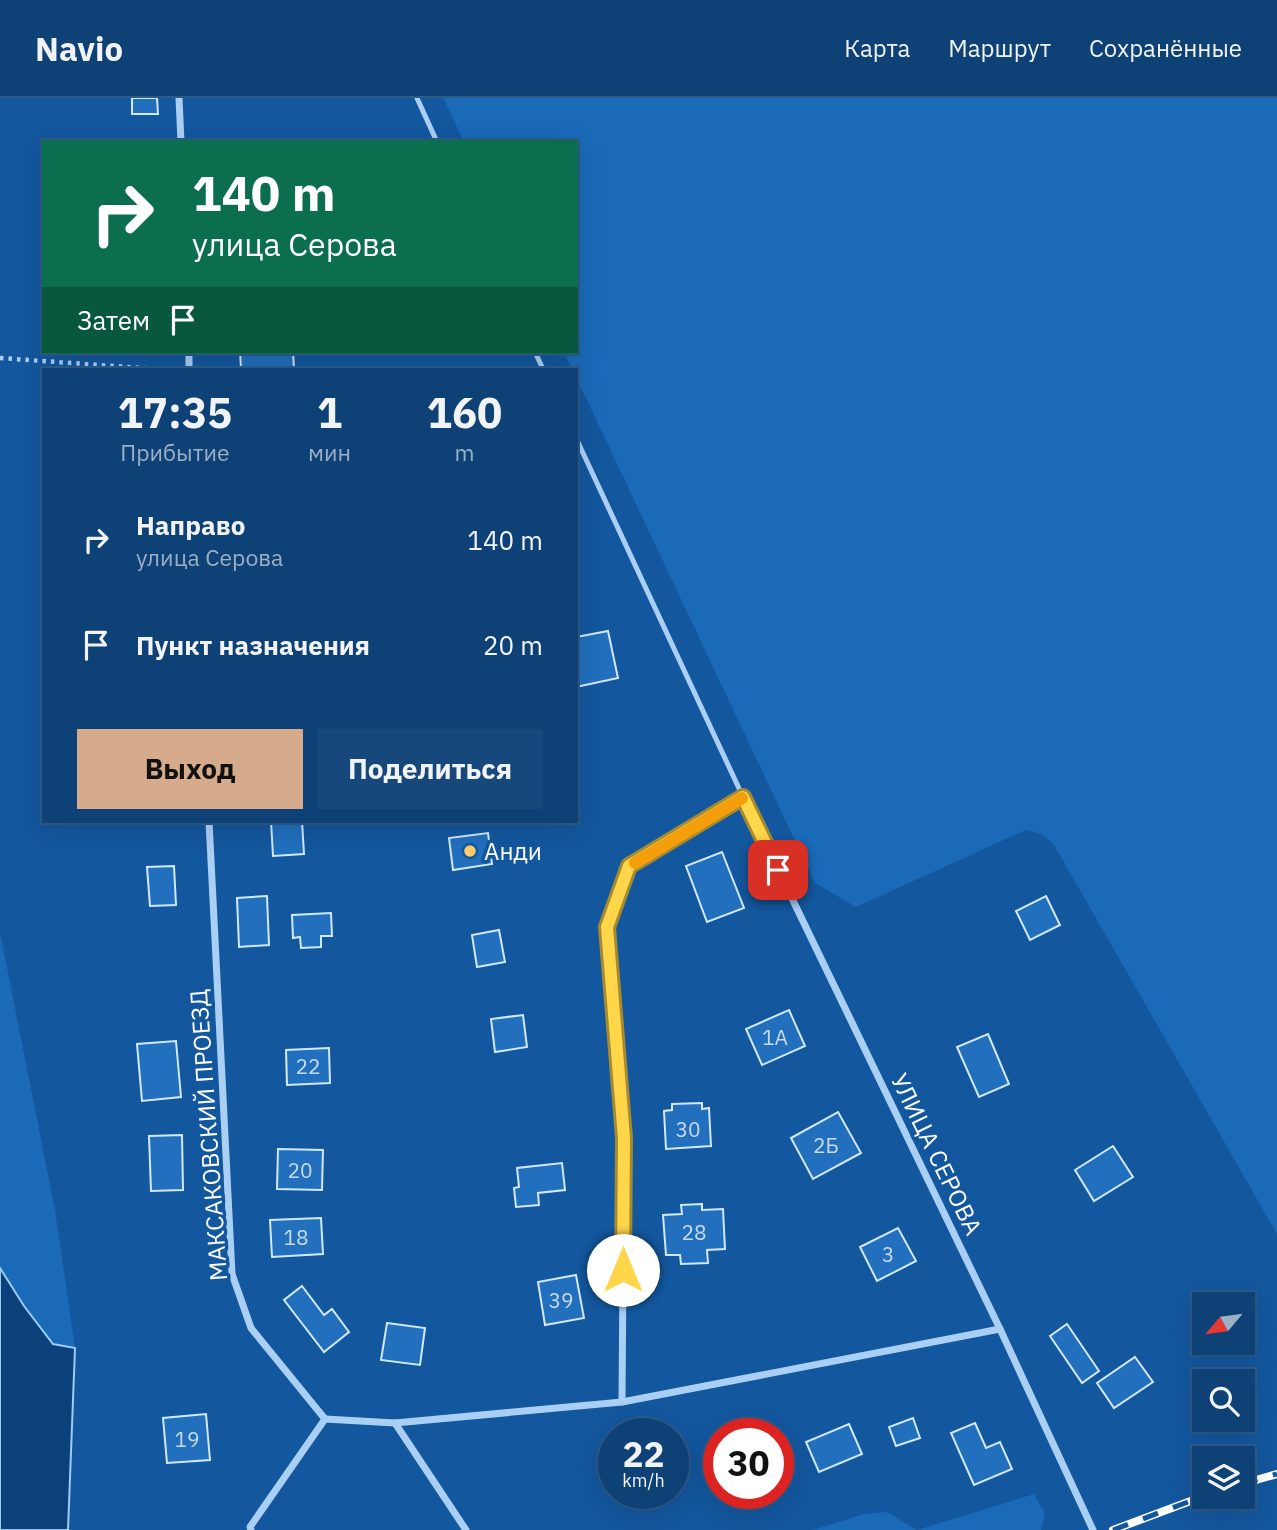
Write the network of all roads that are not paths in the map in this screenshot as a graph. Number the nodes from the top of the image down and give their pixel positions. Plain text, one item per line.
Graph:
1 (179, 98) edge
2 (417, 98) edge
3 (181, 140) edge
4 (436, 140) edge
5 (578, 443) edge
6 (743, 797) junction
7 (209, 823) edge
8 (1000, 1329) junction
9 (622, 1402) junction
10 (325, 1419) junction
11 (395, 1423) junction
12 (251, 1530) edge
13 (466, 1530) edge
14 (1093, 1530) edge

1 - 3 street
2 - 4 lane
5 - 6 lane
6 - 8 street, УЛИЦА СЕРОВА
6 - 9 street
7 - 10 street, МАКСАКОВСКИЙ ПРОЕЗД
8 - 9 street
8 - 14 street, УЛИЦА СЕРОВА
9 - 11 street
10 - 11 street
10 - 12 street
11 - 13 street

